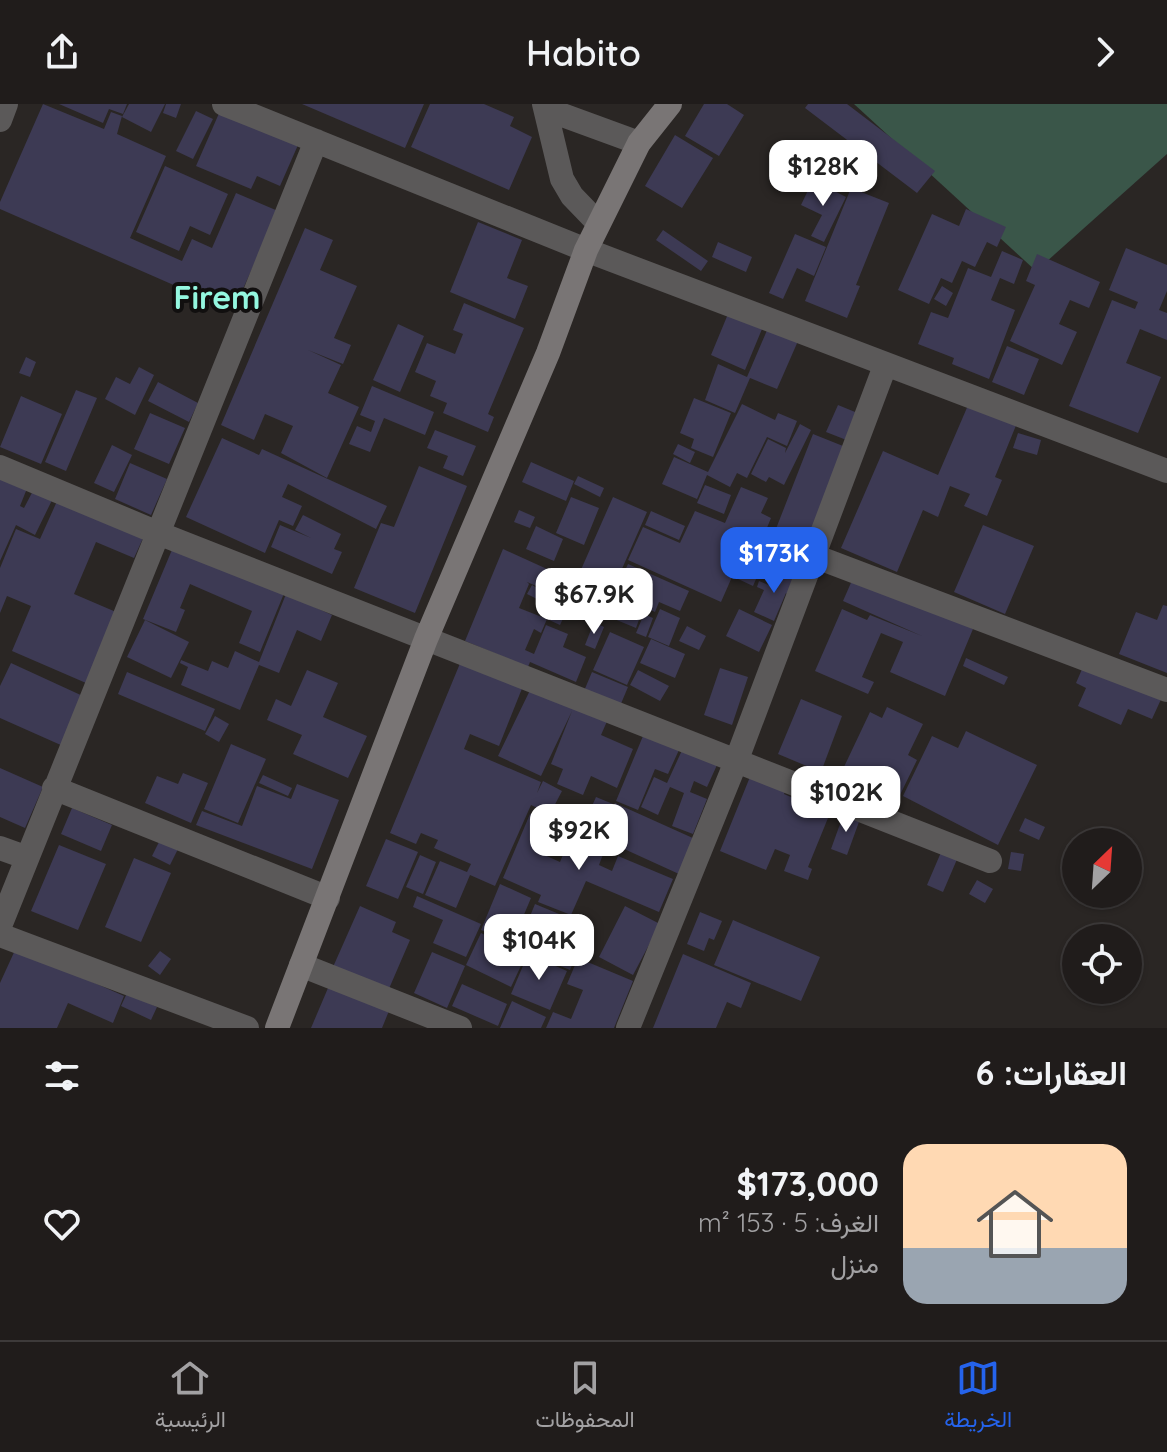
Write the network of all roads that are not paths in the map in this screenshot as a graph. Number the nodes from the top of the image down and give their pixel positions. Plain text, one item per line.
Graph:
1 (6, 104) edge
2 (224, 104) edge
3 (670, 104) edge
4 (545, 107) edge
5 (0, 120) edge
6 (316, 141) junction
7 (639, 143) junction
8 (598, 223) junction
9 (586, 250) junction
10 (885, 366) junction
11 (0, 467) edge
12 (1167, 471) edge
13 (158, 533) junction
14 (814, 556) junction
15 (426, 639) junction
16 (1167, 690) edge
17 (737, 759) junction
18 (54, 788) junction
19 (0, 848) edge
20 (25, 857) junction
21 (990, 861) dead end
22 (328, 898) junction
23 (0, 926) edge
24 (0, 935) edge
25 (301, 965) junction
26 (247, 1028) edge
27 (277, 1028) edge
28 (460, 1028) edge
29 (628, 1028) edge

1 - 5 street
2 - 6 street
3 - 7 main road
4 - 7 street
4 - 8 street
6 - 9 street
6 - 13 street
7 - 8 main road
8 - 9 main road
9 - 10 street
9 - 15 main road
10 - 12 street
10 - 14 street
11 - 13 street
13 - 15 street
13 - 18 street
14 - 16 street
14 - 17 street
15 - 17 street
15 - 22 main road
17 - 21 street
17 - 29 street
18 - 20 street
18 - 22 street
19 - 20 street
20 - 23 street
22 - 25 main road
24 - 26 street
25 - 27 main road
25 - 28 street

